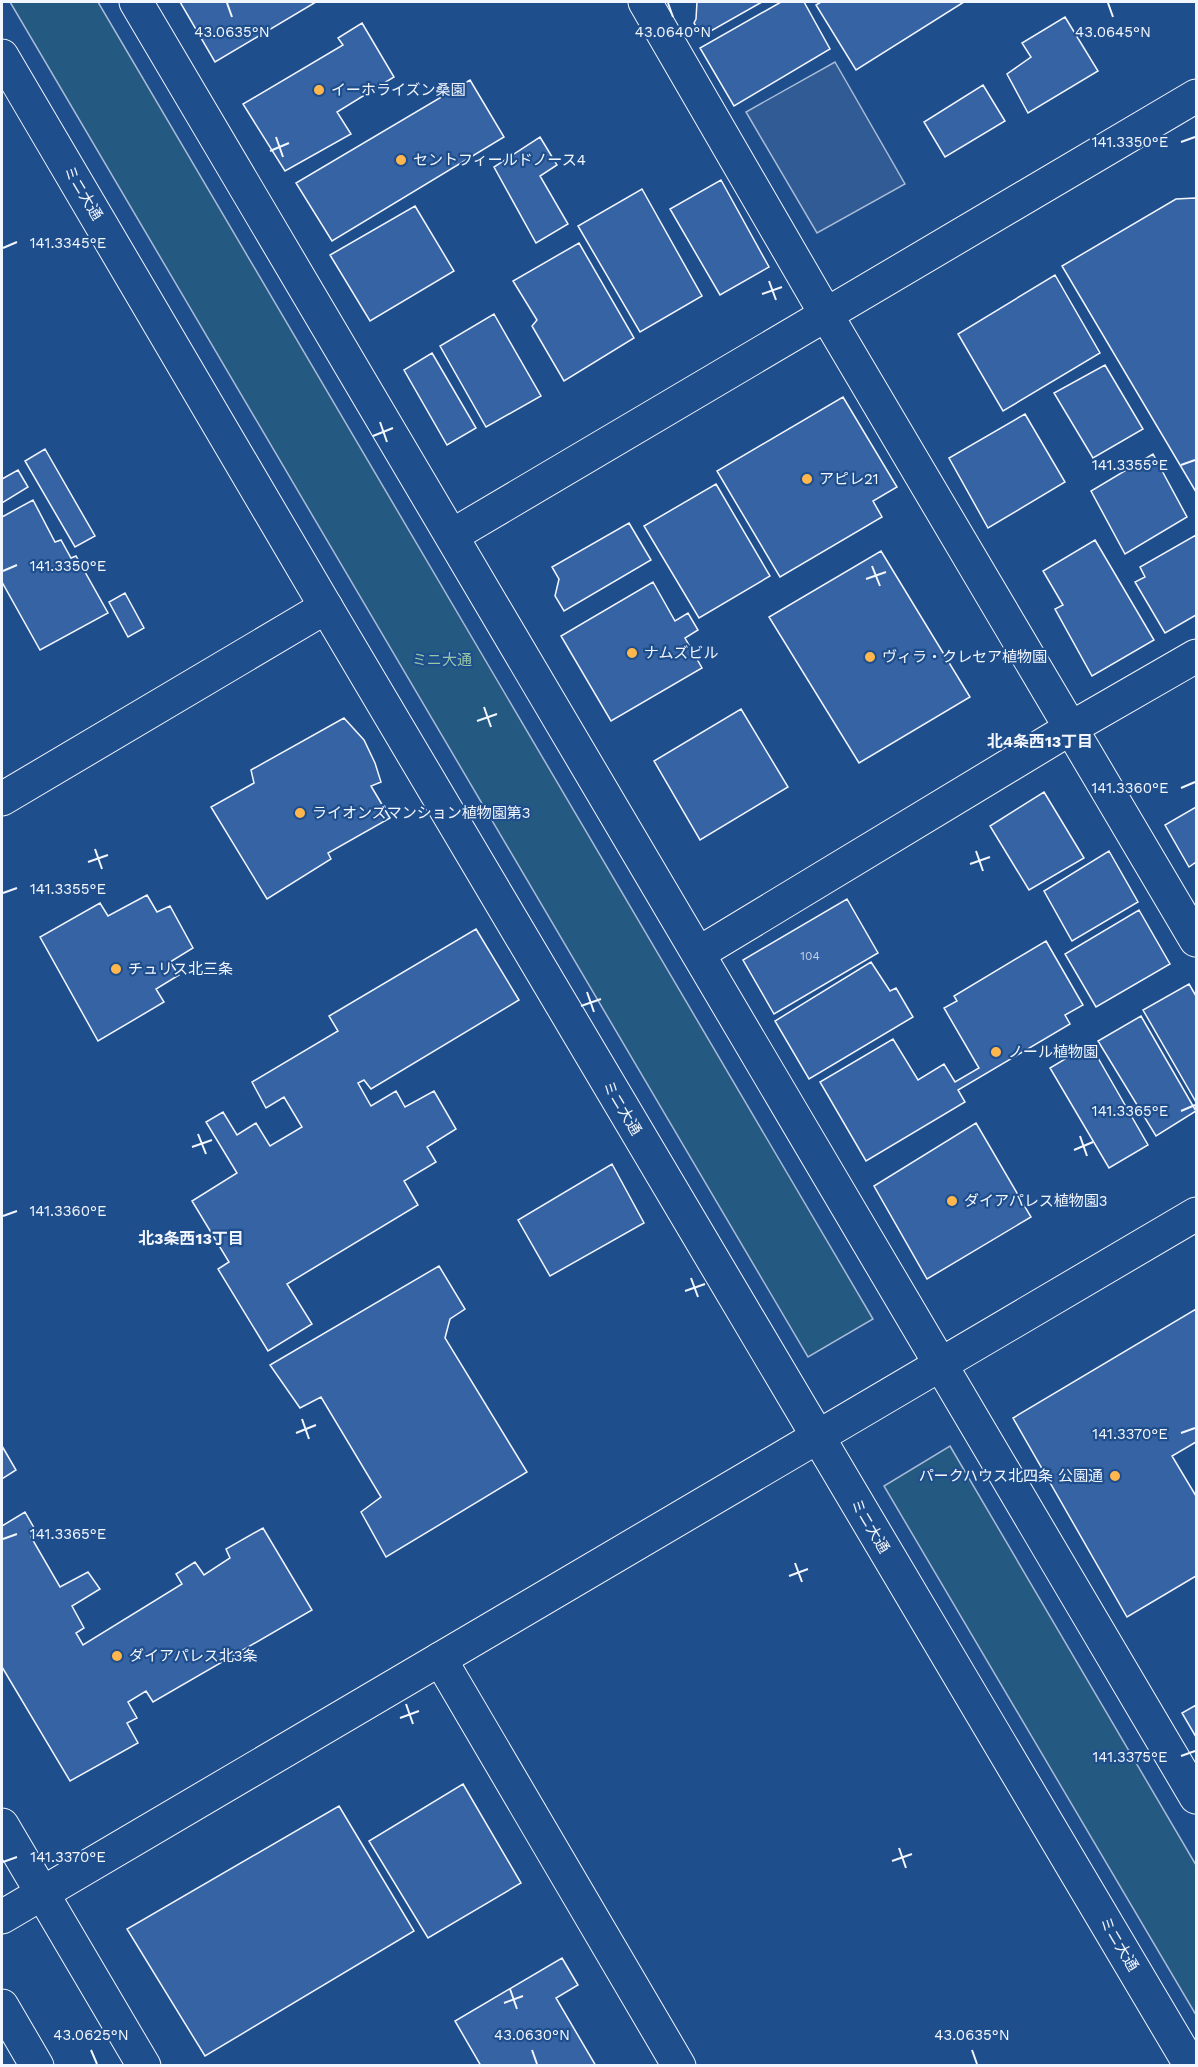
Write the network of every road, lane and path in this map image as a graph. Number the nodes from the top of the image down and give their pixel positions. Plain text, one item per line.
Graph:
1 (136, 2) edge
2 (645, 2) edge
3 (2, 56) edge
4 (1197, 96) edge
5 (827, 316) junction
6 (453, 535) junction
7 (326, 608) junction
8 (1197, 656) edge
9 (1071, 728) junction
10 (2, 799) edge
11 (1197, 940) edge
12 (699, 953) junction
13 (1197, 1214) edge
14 (941, 1364) junction
15 (818, 1436) junction
16 (440, 1659) junction
17 (1197, 1797) edge
18 (2, 1825) edge
19 (41, 1893) junction
20 (2, 1917) edge
21 (2, 2006) edge
22 (37, 2066) edge
23 (144, 2066) edge
24 (679, 2066) edge
25 (1191, 2066) edge

1 - 6 street
2 - 5 street
3 - 7 street, ミニ大通
4 - 5 street
5 - 6 street
5 - 9 street
6 - 12 street
7 - 10 street
7 - 15 street, ミニ大通
8 - 9 street
9 - 11 street
9 - 12 street
12 - 14 street
13 - 14 street
14 - 15 street
14 - 17 street
15 - 16 street
15 - 25 street, ミニ大通
16 - 19 street
16 - 24 street
18 - 19 street
19 - 20 street
19 - 23 street
21 - 22 street

